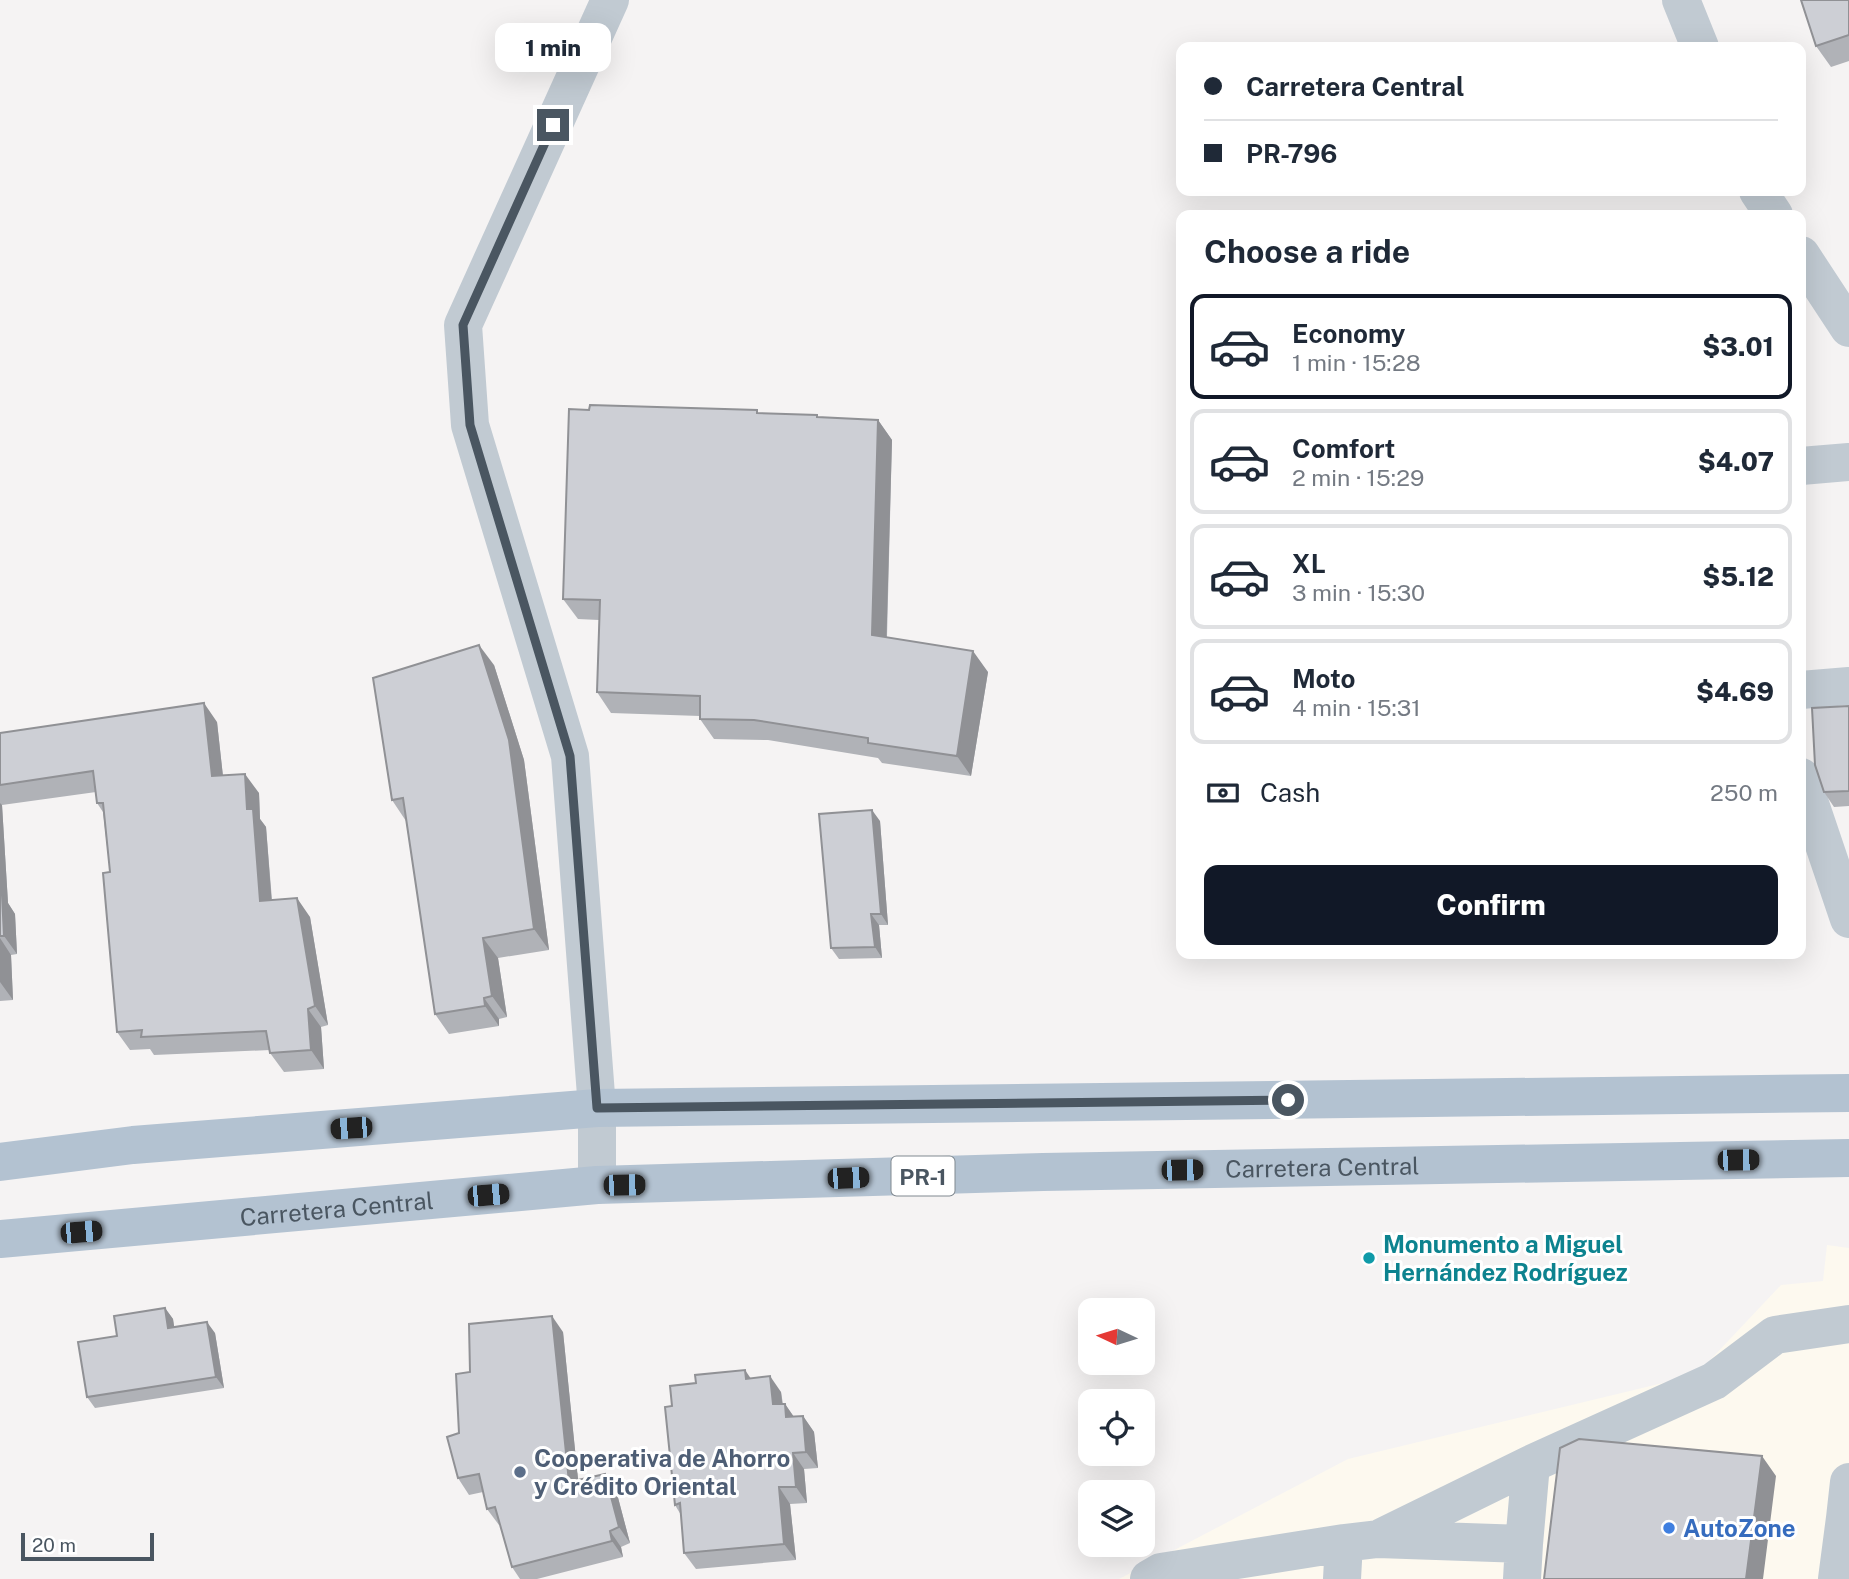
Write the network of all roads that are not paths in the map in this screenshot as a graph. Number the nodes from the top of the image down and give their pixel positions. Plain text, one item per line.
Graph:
1 (610, 0) edge
2 (1681, 0) edge
3 (1698, 42) edge
4 (1806, 263) edge
5 (1849, 328) edge
6 (1849, 462) edge
7 (1806, 466) edge
8 (1849, 686) edge
9 (1806, 690) edge
10 (1806, 792) edge
11 (1849, 919) edge
12 (1849, 1093) edge
13 (597, 1108) junction
14 (1849, 1158) edge
15 (0, 1162) edge
16 (597, 1185) junction
17 (0, 1239) edge
18 (1849, 1324) edge
19 (1531, 1464) junction
20 (1848, 1506) edge
21 (1355, 1554) edge
22 (1523, 1561) edge
23 (1149, 1579) edge
24 (1837, 1579) edge

1 - 13 street
2 - 3 street
4 - 5 street
6 - 7 street
8 - 9 street
10 - 11 street
12 - 13 main road
13 - 15 main road
13 - 16 street
14 - 16 main road, Carretera Central / PR-1
16 - 17 main road, Carretera Central / PR-1
18 - 19 street
19 - 21 street
19 - 22 street
20 - 24 street
21 - 22 street
21 - 23 street

